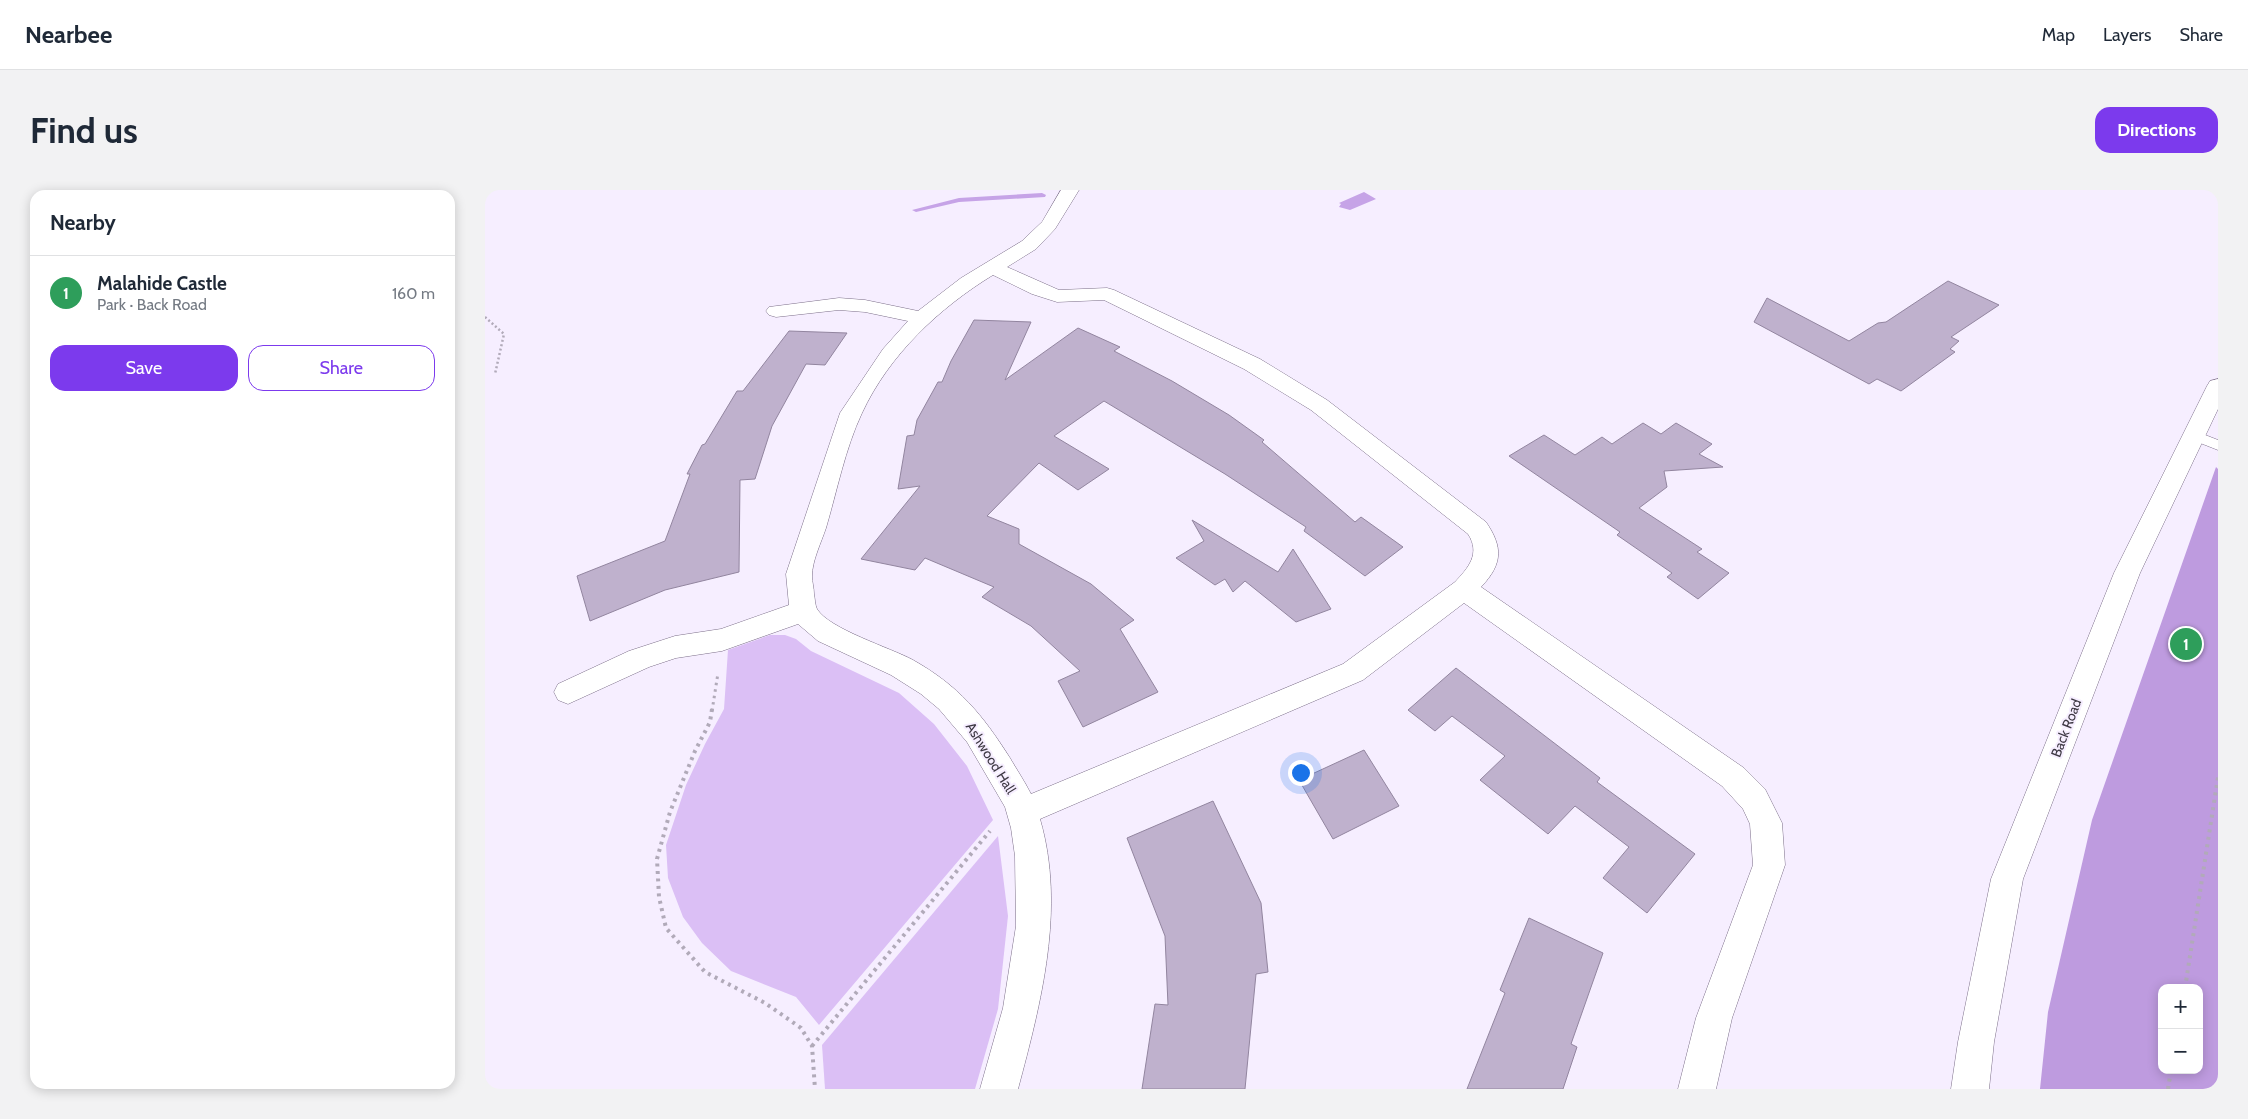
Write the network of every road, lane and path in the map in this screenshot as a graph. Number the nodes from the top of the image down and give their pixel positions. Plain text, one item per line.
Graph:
1 (1070, 190) edge
2 (995, 268) junction
3 (775, 311) dead end
4 (485, 317) edge
5 (922, 318) junction
6 (495, 374) dead end
7 (2218, 386) edge
8 (2206, 441) edge
9 (1464, 589) junction
10 (803, 611) junction
11 (722, 640) junction
12 (568, 692) dead end
13 (2218, 777) edge
14 (1020, 806) junction
15 (2186, 984) edge
16 (811, 1046) junction
17 (2170, 1074) edge
18 (815, 1089) edge
19 (999, 1089) edge
20 (1697, 1089) edge
21 (1970, 1089) edge
22 (2168, 1089) edge

1 - 2 street
2 - 5 street
2 - 9 street
3 - 5 street
4 - 6 path
5 - 10 street
7 - 8 street, Back Road
8 - 21 street, Back Road
9 - 14 street
9 - 20 street
10 - 11 street
10 - 14 street, Ashwood Hall
11 - 12 street
11 - 16 path
13 - 15 path
14 - 16 path
14 - 19 street, Ashwood Hall
16 - 18 path
17 - 22 path

